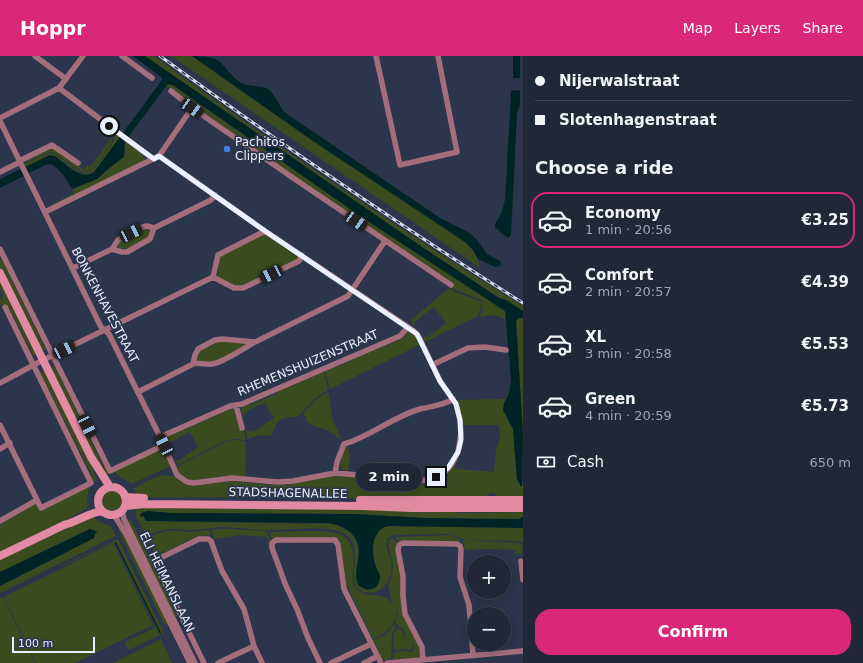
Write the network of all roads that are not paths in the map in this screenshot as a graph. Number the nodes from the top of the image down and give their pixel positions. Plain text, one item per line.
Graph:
1 (35, 56) edge
2 (83, 56) edge
3 (122, 56) edge
4 (376, 56) edge
5 (438, 56) edge
6 (152, 78) dead end
7 (66, 79) junction
8 (58, 88) junction
9 (170, 91) dead end
10 (192, 108) junction
11 (0, 120) edge
12 (156, 157) junction
13 (20, 163) junction
14 (78, 163) dead end
15 (0, 172) edge
16 (215, 195) junction
17 (45, 212) junction
18 (154, 228) junction
19 (265, 231) junction
20 (385, 241) junction
21 (0, 249) edge
22 (112, 249) junction
23 (302, 256) junction
24 (72, 268) junction
25 (0, 273) edge
26 (213, 277) junction
27 (451, 285) dead end
28 (352, 289) junction
29 (5, 307) dead end
30 (408, 327) junction
31 (105, 330) junction
32 (255, 342) junction
33 (506, 350) dead end
34 (52, 356) junction
35 (43, 360) junction
36 (193, 364) junction
37 (432, 365) junction
38 (34, 366) junction
39 (0, 383) edge
40 (138, 392) junction
41 (453, 399) junction
42 (236, 405) junction
43 (0, 425) edge
44 (242, 428) dead end
45 (160, 436) junction
46 (10, 443) junction
47 (164, 445) junction
48 (0, 449) edge
49 (91, 457) junction
50 (335, 473) junction
51 (110, 487) junction
52 (102, 491) junction
53 (37, 500) junction
54 (523, 500) edge
55 (98, 502) junction
56 (121, 507) junction
57 (523, 508) edge
58 (102, 511) junction
59 (0, 521) edge
60 (64, 525) junction
61 (0, 556) edge
62 (521, 562) dead end
63 (523, 580) edge
64 (182, 618) junction
65 (173, 623) junction
66 (371, 644) junction
67 (254, 646) junction
68 (523, 651) edge
69 (472, 655) junction
70 (378, 656) junction
71 (423, 660) junction
72 (190, 663) edge
73 (195, 663) edge
74 (204, 663) edge
75 (218, 663) edge
76 (262, 663) edge
77 (320, 663) edge
78 (331, 663) edge
79 (364, 663) edge
80 (381, 663) edge
81 (387, 663) edge
82 (472, 663) edge

1 - 7 street
2 - 7 street
3 - 6 street
4 - 5 street
7 - 8 street
8 - 11 street
8 - 12 street, BONKENHAVESTRAAT
9 - 10 street
10 - 12 street
10 - 20 street
11 - 13 street, BONKENHAVESTRAAT
12 - 16 street, BONKENHAVESTRAAT
12 - 17 street
13 - 14 street
13 - 15 street
13 - 17 street, BONKENHAVESTRAAT
16 - 18 street
16 - 19 street, BONKENHAVESTRAAT
17 - 24 street, BONKENHAVESTRAAT
18 - 22 street
18 - 22 street
19 - 23 street, BONKENHAVESTRAAT
19 - 26 street
20 - 27 street
20 - 28 street
21 - 34 street
22 - 24 street
23 - 26 street
23 - 28 street, BONKENHAVESTRAAT
24 - 31 street, BONKENHAVESTRAAT
25 - 35 main road
26 - 31 street
28 - 30 street, BONKENHAVESTRAAT
28 - 32 street
29 - 38 street
30 - 37 street, BONKENHAVESTRAAT
30 - 42 street, RHEMENSHUIZENSTRAAT
31 - 34 street
31 - 40 street, BONKENHAVESTRAAT
32 - 36 street
32 - 36 street
33 - 37 street
34 - 35 street
34 - 47 street
35 - 38 street
35 - 49 main road
36 - 40 street
37 - 41 street, BONKENHAVESTRAAT
38 - 39 street
38 - 53 street
40 - 45 street, BONKENHAVESTRAAT
41 - 50 street
41 - 50 street, BONKENHAVESTRAAT
42 - 44 street, RHEMENSHUIZENSTRAAT
42 - 45 street, RHEMENSHUIZENSTRAAT
43 - 46 street
45 - 47 street, BONKENHAVESTRAAT
46 - 48 street
46 - 53 street
47 - 50 street, BONKENHAVESTRAAT
49 - 51 main road
49 - 52 main road
51 - 52 main road
51 - 56 main road
52 - 55 main road
53 - 59 street
54 - 56 main road, STADSHAGENALLEE
55 - 58 main road
55 - 60 main road
56 - 57 main road, STADSHAGENALLEE
56 - 58 main road
56 - 65 street, ELI HEIMANSLAAN
58 - 60 main road
60 - 61 main road
62 - 63 street
64 - 65 street
64 - 67 street
64 - 74 street
65 - 72 street, ELI HEIMANSLAAN
65 - 73 street, ELI HEIMANSLAAN
66 - 70 street
66 - 77 street
66 - 78 street
67 - 75 street
67 - 76 street
68 - 69 street
69 - 71 street
69 - 71 street
69 - 82 street
70 - 79 street
70 - 80 street
71 - 81 street

